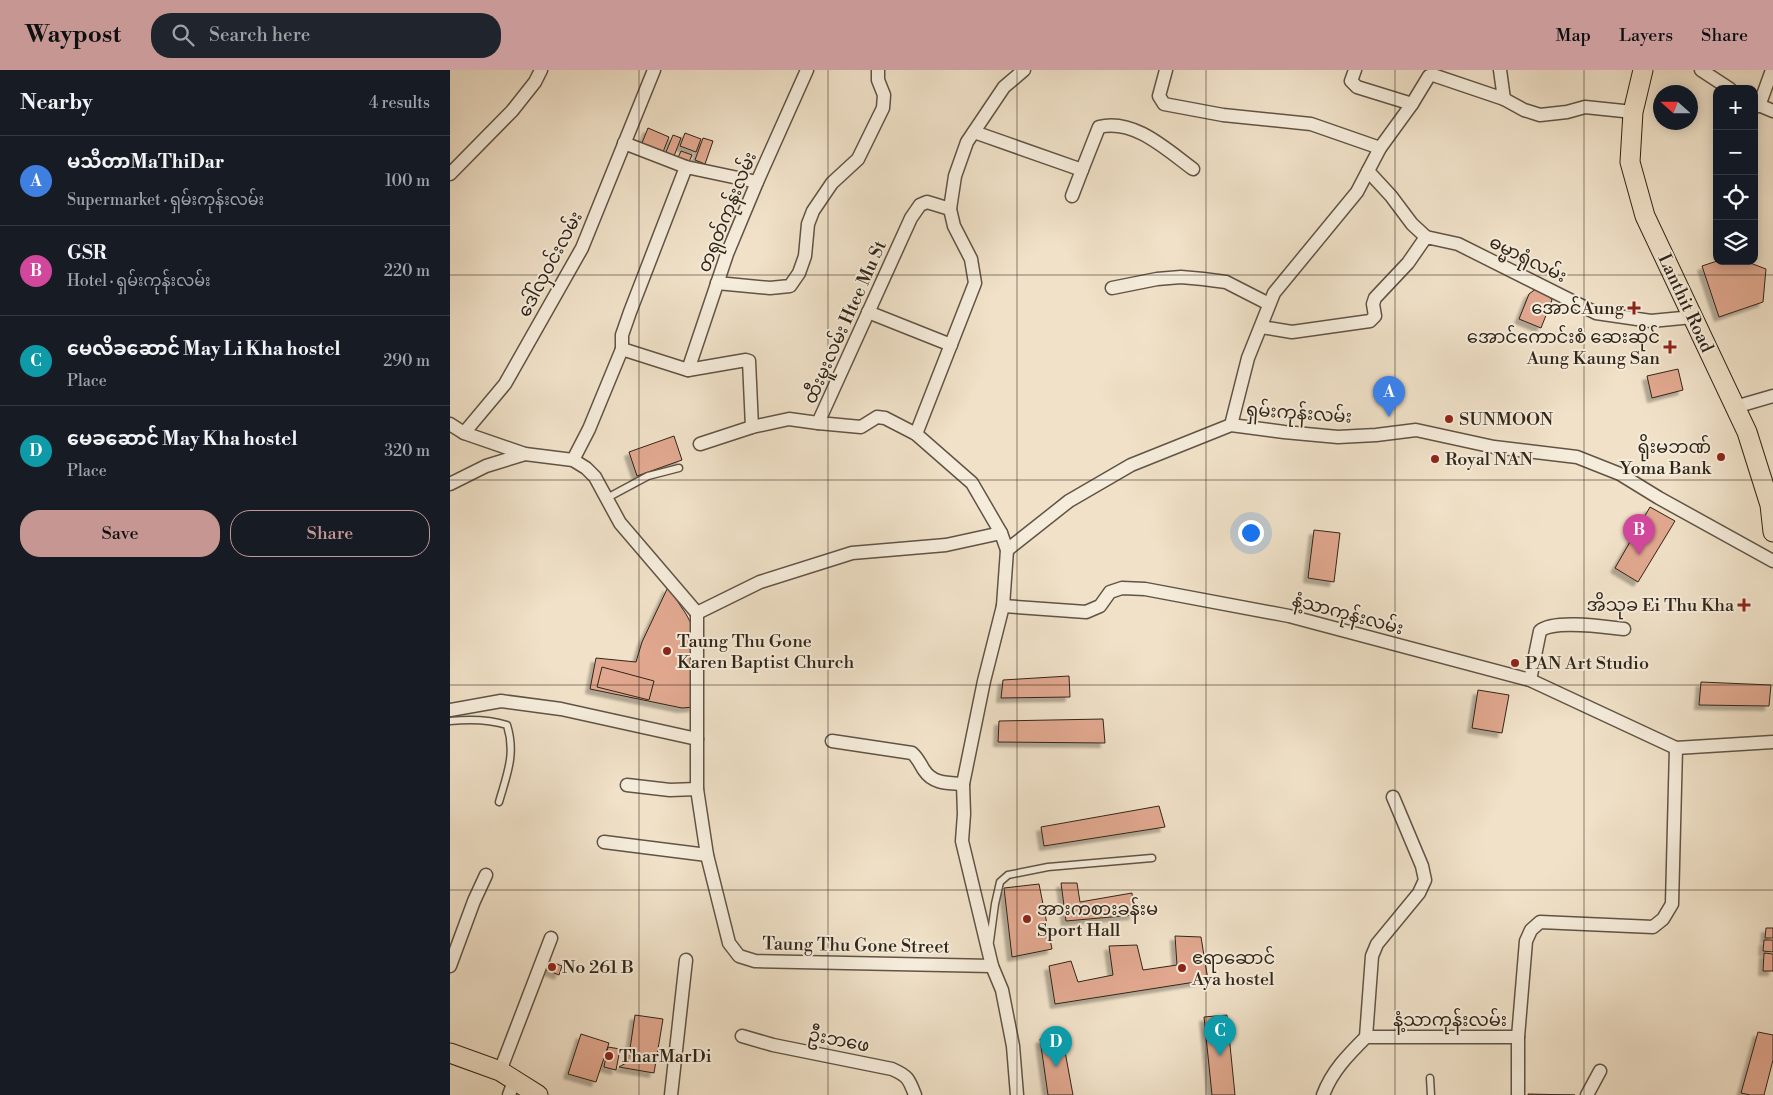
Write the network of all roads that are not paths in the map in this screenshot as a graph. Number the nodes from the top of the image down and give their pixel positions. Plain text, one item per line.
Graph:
1 (540, 70) edge
2 (654, 70) edge
3 (878, 70) edge
4 (1024, 70) edge
5 (1166, 70) edge
6 (1355, 70) edge
7 (1500, 70) edge
8 (1643, 70) edge
9 (1701, 70) edge
10 (1772, 70) edge
11 (803, 71) edge
12 (1724, 85) edge
13 (1504, 99) junction
14 (1758, 102) edge
15 (1412, 104) junction
16 (1758, 104) edge
17 (1773, 111) edge
18 (1633, 112) junction
19 (974, 132) junction
20 (624, 143) junction
21 (1380, 148) junction
22 (686, 167) junction
23 (1193, 169) dead end
24 (1082, 170) junction
25 (1368, 171) junction
26 (450, 174) edge
27 (757, 182) junction
28 (1072, 196) dead end
29 (950, 209) junction
30 (1426, 237) junction
31 (717, 283) junction
32 (1112, 288) dead end
33 (1269, 304) junction
34 (868, 312) junction
35 (1693, 317) junction
36 (1261, 327) junction
37 (951, 345) junction
38 (622, 350) junction
39 (688, 370) junction
40 (1773, 396) edge
41 (1735, 407) junction
42 (818, 423) junction
43 (450, 424) edge
44 (1231, 425) junction
45 (752, 427) junction
46 (464, 433) junction
47 (916, 434) junction
48 (700, 444) dead end
49 (525, 454) junction
50 (573, 460) junction
51 (679, 468) dead end
52 (450, 484) edge
53 (607, 498) junction
54 (1773, 532) edge
55 (1001, 533) junction
56 (1007, 550) junction
57 (1773, 561) edge
58 (1003, 606) junction
59 (697, 613) junction
60 (1624, 630) dead end
61 (1530, 680) junction
62 (450, 710) edge
63 (450, 721) edge
64 (697, 739) junction
65 (832, 741) dead end
66 (1773, 742) edge
67 (1676, 748) junction
68 (963, 784) junction
69 (627, 785) dead end
70 (697, 789) junction
71 (1393, 797) dead end
72 (499, 802) dead end
73 (604, 842) dead end
74 (707, 854) junction
75 (1152, 858) dead end
76 (486, 875) dead end
77 (551, 938) dead end
78 (988, 950) junction
79 (686, 960) dead end
80 (450, 966) edge
81 (992, 966) junction
82 (742, 1036) dead end
83 (1366, 1037) junction
84 (1518, 1037) junction
85 (450, 1053) edge
86 (1600, 1071) dead end
87 (1430, 1078) dead end
88 (507, 1082) edge
89 (538, 1095) edge
90 (671, 1095) edge
91 (915, 1095) edge
92 (1017, 1095) edge
93 (1323, 1095) edge
94 (1431, 1095) edge
95 (1518, 1095) edge
96 (1587, 1095) edge

1 - 26 street
2 - 20 street, ဒေါ်လှဝင်းလမ်း
3 - 31 street
4 - 19 street
5 - 21 street
6 - 15 street
7 - 13 street
8 - 18 main road, Lanthit Road
9 - 12 street
10 - 14 street
11 - 27 street, တရုတ်ကုန်းလမ်း
13 - 15 street
13 - 18 street
15 - 21 street
16 - 17 street
18 - 35 main road, Lanthit Road
19 - 24 street
19 - 29 street
20 - 22 street
20 - 46 street, ဒေါ်လှဝင်းလမ်း
21 - 25 street
22 - 27 street
22 - 38 street
23 - 24 street
24 - 28 street
25 - 30 street
25 - 33 street
27 - 31 street, တရုတ်ကုန်းလမ်း
29 - 34 street, ထီးမူးလမ်း Htee Mu St
29 - 37 street
30 - 35 street, ဓမ္မာရုံလမ်း
30 - 36 street
31 - 39 street, တရုတ်ကုန်းလမ်း
32 - 33 street
33 - 36 street
34 - 37 street
34 - 42 street, ထီးမူးလမ်း Htee Mu St
35 - 41 main road, Lanthit Road
36 - 44 street
37 - 47 street
38 - 39 street
38 - 50 street
39 - 45 street
40 - 41 street
41 - 54 main road, Lanthit Road
42 - 45 street, ထီးမူးလမ်း Htee Mu St
42 - 47 street
43 - 46 street
44 - 56 street, ရှမ်းကုန်းလမ်း
44 - 57 street, ရှမ်းကုန်းလမ်း
45 - 48 street, ထီးမူးလမ်း Htee Mu St
46 - 49 street
47 - 55 street
49 - 50 street
49 - 52 street
50 - 53 street
51 - 53 lane
53 - 59 street
55 - 56 street
55 - 59 street
56 - 58 street
58 - 61 street, နံ့သာကုန်းလမ်း
58 - 68 street
59 - 64 street, Taung Thu Gone Street
60 - 61 street
61 - 67 street, နံ့သာကုန်းလမ်း
62 - 64 street
63 - 72 lane
64 - 70 street, Taung Thu Gone Street
65 - 68 street
66 - 67 street, နံ့သာကုန်းလမ်း
67 - 84 street, နံ့သာကုန်းလမ်း
68 - 78 street
69 - 70 street
70 - 74 street, Taung Thu Gone Street
71 - 83 street
73 - 74 street
74 - 81 street, Taung Thu Gone Street
75 - 78 lane
76 - 80 street
77 - 88 street
78 - 81 street
79 - 90 street
81 - 92 street
82 - 91 street, ဦးဘဖေ
83 - 84 street, နံ့သာကုန်းလမ်း
83 - 93 street
84 - 95 street
85 - 88 main road
86 - 96 street
87 - 94 lane
88 - 89 main road

